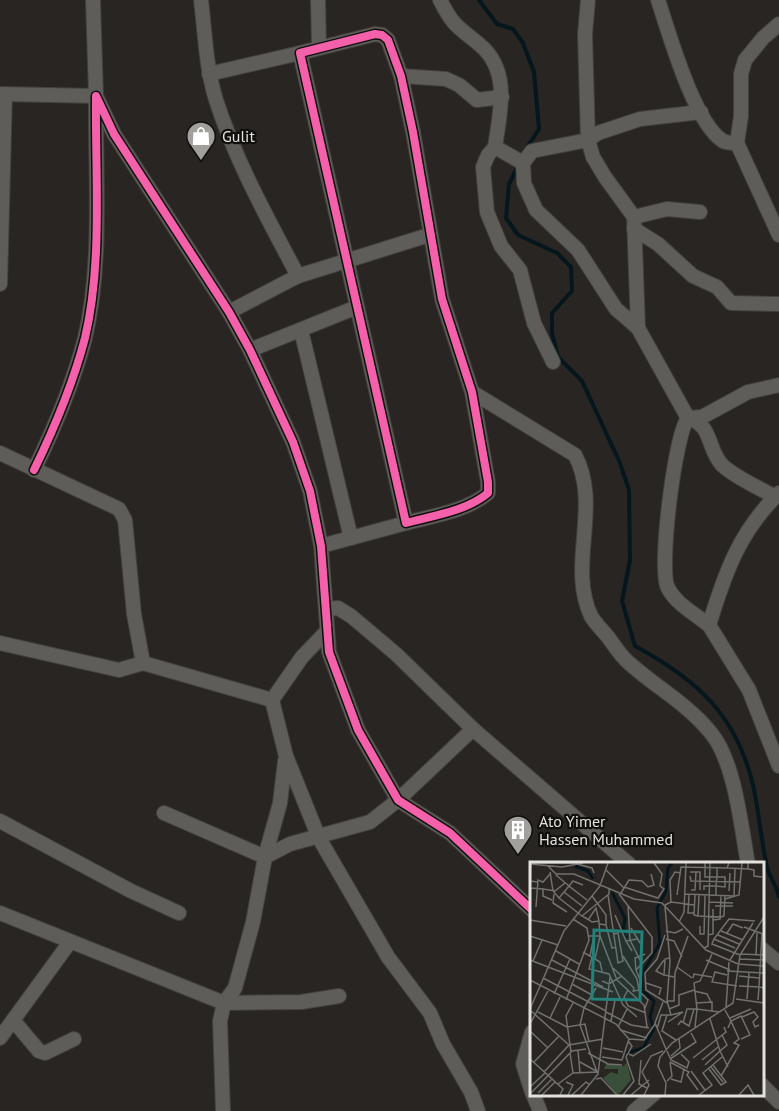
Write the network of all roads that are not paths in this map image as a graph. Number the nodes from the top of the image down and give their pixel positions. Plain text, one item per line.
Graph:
1 (93, 0) edge
2 (201, 0) edge
3 (318, 0) edge
4 (440, 0) edge
5 (588, 0) edge
6 (658, 0) edge
7 (779, 24) edge
8 (319, 46) junction
9 (300, 53) junction
10 (210, 74) junction
11 (401, 76) junction
12 (3, 94) edge
13 (96, 96) junction
14 (502, 97) junction
15 (701, 112) junction
16 (588, 140) junction
17 (737, 143) junction
18 (495, 147) junction
19 (523, 163) junction
20 (700, 212) dead end
21 (634, 223) junction
22 (429, 235) junction
23 (779, 235) edge
24 (345, 260) junction
25 (298, 276) junction
26 (0, 284) edge
27 (779, 304) edge
28 (357, 307) junction
29 (229, 312) junction
30 (638, 328) junction
31 (301, 330) junction
32 (250, 350) junction
33 (553, 362) dead end
34 (779, 385) edge
35 (472, 392) junction
36 (688, 418) junction
37 (0, 453) edge
38 (34, 470) junction
39 (777, 495) edge
40 (406, 523) junction
41 (351, 538) junction
42 (321, 546) junction
43 (328, 609) junction
44 (709, 625) junction
45 (326, 632) junction
46 (0, 643) edge
47 (142, 663) junction
48 (272, 700) junction
49 (473, 729) junction
50 (286, 756) junction
51 (779, 766) edge
52 (398, 800) junction
53 (164, 813) dead end
54 (0, 821) edge
55 (319, 838) junction
56 (265, 857) junction
57 (626, 862) edge
58 (748, 862) edge
59 (530, 909) edge
60 (179, 913) dead end
61 (0, 914) edge
62 (70, 942) junction
63 (764, 951) edge
64 (779, 963) edge
65 (339, 996) dead end
66 (224, 1003) junction
67 (13, 1020) junction
68 (530, 1036) edge
69 (0, 1038) edge
70 (74, 1039) dead end
71 (530, 1087) edge
72 (764, 1087) edge
73 (533, 1096) edge
74 (653, 1096) edge
75 (779, 1102) edge
76 (223, 1111) edge
77 (478, 1111) edge
78 (540, 1111) edge
79 (634, 1111) edge

1 - 13 street
2 - 10 street
3 - 8 street
4 - 14 street
5 - 16 street
6 - 15 street
7 - 17 street
8 - 9 street
8 - 11 street
9 - 10 street
9 - 24 street
10 - 25 street
11 - 14 street
11 - 22 street
12 - 13 street
12 - 26 street
13 - 29 street
13 - 38 street
14 - 18 street
15 - 16 street
15 - 17 street
16 - 19 street
16 - 21 street
17 - 23 street
18 - 19 street
18 - 33 street
19 - 30 street
20 - 21 street
21 - 27 street
21 - 30 street
22 - 24 street
22 - 35 street
24 - 25 street
24 - 28 street
25 - 29 street
28 - 31 street
28 - 40 street
29 - 32 street
30 - 36 street
31 - 32 street
31 - 41 street
32 - 42 street
34 - 36 street
35 - 40 street
35 - 58 street
36 - 39 street
36 - 44 street
37 - 38 street
38 - 47 street
39 - 44 street
40 - 41 street
41 - 42 street
42 - 43 street
43 - 45 street
43 - 49 street
44 - 51 street
45 - 48 street
45 - 52 street
46 - 47 street
47 - 48 street
48 - 50 street
49 - 52 street
49 - 57 street
50 - 55 street
50 - 56 street
52 - 55 street
52 - 59 street
53 - 56 street
54 - 60 street
55 - 56 street
55 - 77 street
56 - 66 street
61 - 62 street
62 - 66 street
62 - 67 street
63 - 64 street
65 - 66 street
66 - 76 street
67 - 69 street
67 - 70 street
68 - 71 street
72 - 75 street
73 - 78 street
74 - 79 street

